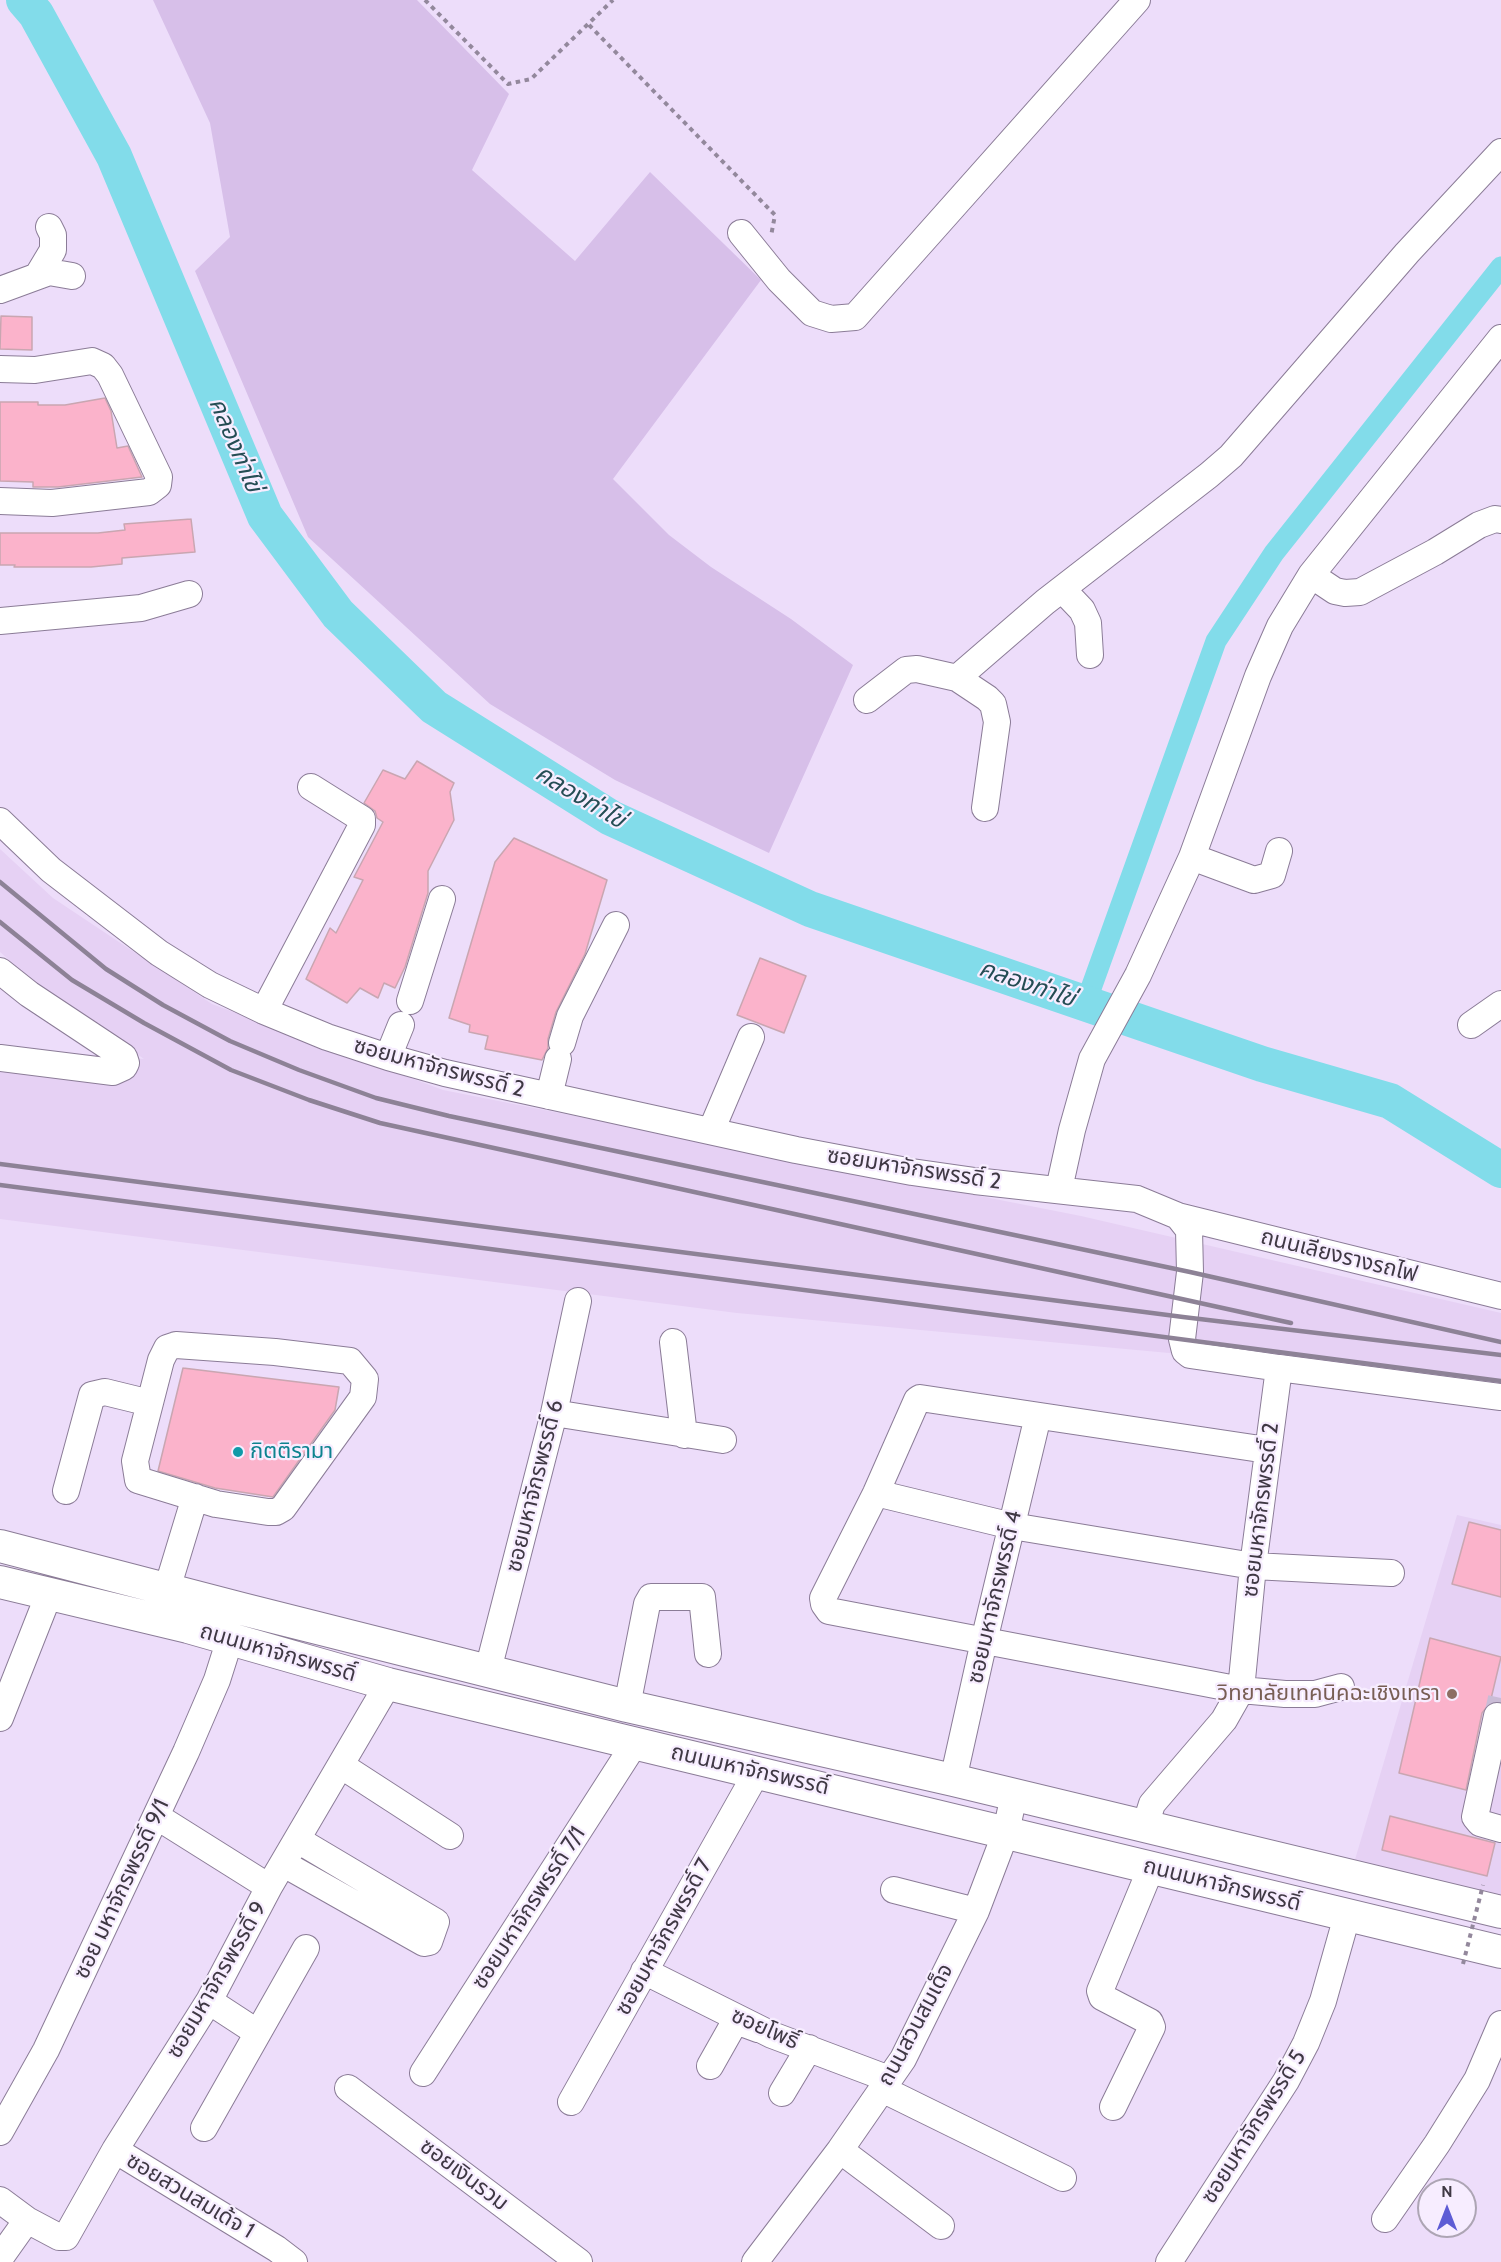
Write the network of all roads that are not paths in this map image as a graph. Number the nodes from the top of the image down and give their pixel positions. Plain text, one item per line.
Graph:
1 (1137, 0) edge
2 (1501, 152) edge
3 (49, 227) dead end
4 (741, 233) dead end
5 (38, 276) junction
6 (72, 276) dead end
7 (0, 290) edge
8 (1501, 338) edge
9 (0, 369) edge
10 (0, 501) edge
11 (1501, 520) edge
12 (1311, 575) junction
13 (1062, 589) junction
14 (189, 594) dead end
15 (0, 621) edge
16 (1090, 654) dead end
17 (957, 678) junction
18 (867, 700) dead end
19 (312, 788) dead end
20 (985, 808) dead end
21 (0, 821) edge
22 (1279, 851) dead end
23 (1192, 857) junction
24 (442, 899) dead end
25 (616, 925) dead end
26 (0, 971) edge
27 (410, 1001) dead end
28 (1501, 1004) edge
29 (264, 1011) junction
30 (401, 1025) dead end
31 (1471, 1025) dead end
32 (751, 1037) dead end
33 (388, 1057) junction
34 (0, 1058) edge
35 (549, 1096) junction
36 (711, 1131) junction
37 (1059, 1189) junction
38 (1178, 1216) junction
39 (1501, 1296) edge
40 (578, 1301) dead end
41 (674, 1342) dead end
42 (1279, 1368) junction
43 (1501, 1397) edge
44 (150, 1403) junction
45 (554, 1413) junction
46 (1038, 1416) junction
47 (684, 1435) junction
48 (723, 1440) dead end
49 (1268, 1450) junction
50 (66, 1491) dead end
51 (876, 1493) junction
52 (195, 1497) junction
53 (1012, 1526) junction
54 (0, 1546) edge
55 (1253, 1566) junction
56 (1391, 1573) dead end
57 (0, 1582) edge
58 (167, 1588) junction
59 (49, 1594) junction
60 (230, 1639) junction
61 (984, 1641) junction
62 (708, 1654) dead end
63 (488, 1670) junction
64 (388, 1684) junction
65 (1341, 1687) dead end
66 (1241, 1690) junction
67 (627, 1706) junction
68 (1497, 1716) dead end
69 (0, 1718) edge
70 (635, 1743) junction
71 (342, 1766) junction
72 (757, 1772) junction
73 (953, 1780) junction
74 (1014, 1795) junction
75 (156, 1816) junction
76 (1145, 1826) junction
77 (1501, 1829) edge
78 (1006, 1832) junction
79 (450, 1836) dead end
80 (298, 1840) junction
81 (284, 1864) junction
82 (1151, 1868) junction
83 (269, 1887) junction
84 (894, 1890) dead end
85 (976, 1911) junction
86 (1501, 1912) edge
87 (1347, 1916) junction
88 (306, 1948) dead end
89 (1501, 1952) edge
90 (644, 1971) junction
91 (208, 2001) junction
92 (1501, 2024) edge
93 (258, 2033) junction
94 (772, 2035) junction
95 (809, 2048) junction
96 (710, 2066) dead end
97 (423, 2073) dead end
98 (886, 2084) junction
99 (348, 2088) dead end
100 (782, 2093) dead end
101 (571, 2102) dead end
102 (1113, 2107) dead end
103 (204, 2128) dead end
104 (0, 2132) edge
105 (115, 2150) junction
106 (840, 2150) junction
107 (1063, 2178) dead end
108 (0, 2200) edge
109 (1385, 2218) dead end
110 (27, 2220) junction
111 (940, 2226) dead end
112 (0, 2258) edge
113 (294, 2262) edge
114 (579, 2262) edge
115 (755, 2262) edge
116 (1169, 2262) edge

1 - 4 street
2 - 13 street
3 - 5 street
5 - 6 street
5 - 7 street
8 - 12 street
9 - 10 street
11 - 12 street
12 - 23 street
13 - 16 street
13 - 17 street
14 - 15 street
17 - 18 street
17 - 20 street
19 - 29 street
21 - 29 street, ซอยมหาจักรพรรดิ์ 2
22 - 23 street
23 - 37 street
24 - 27 street
25 - 35 street
26 - 34 street
28 - 31 street
29 - 33 street, ซอยมหาจักรพรรดิ์ 2
30 - 33 street
32 - 36 street
33 - 35 street, ซอยมหาจักรพรรดิ์ 2
35 - 36 street, ซอยมหาจักรพรรดิ์ 2
36 - 37 street, ซอยมหาจักรพรรดิ์ 2
37 - 38 street, ซอยมหาจักรพรรดิ์ 2
38 - 39 street, ถนนเลียงรางรถไฟ
38 - 42 street
40 - 45 street, ซอยมหาจักรพรรดิ์ 6
41 - 47 street
42 - 43 street
42 - 49 street, ซอยมหาจักรพรรดิ์ 2
44 - 50 street
44 - 52 street
44 - 52 street
45 - 47 street
45 - 63 street, ซอยมหาจักรพรรดิ์ 6
46 - 49 street
46 - 51 street
46 - 53 street, ซอยมหาจักรพรรดิ์ 4
47 - 48 street
49 - 55 street, ซอยมหาจักรพรรดิ์ 2
51 - 53 street
51 - 61 street
52 - 58 street
53 - 55 street
53 - 61 street, ซอยมหาจักรพรรดิ์ 4
54 - 58 main road, ถนนมหาจักรพรรดิ์
55 - 56 street
55 - 66 street, ซอยมหาจักรพรรดิ์ 2
57 - 59 main road, ถนนมหาจักรพรรดิ์
58 - 63 main road, ถนนมหาจักรพรรดิ์
59 - 60 main road, ถนนมหาจักรพรรดิ์
59 - 69 street
60 - 64 main road, ถนนมหาจักรพรรดิ์
60 - 75 street, ซอย มหาจักรพรรดิ์ 9/1
61 - 66 street
61 - 73 street, ซอยมหาจักรพรรดิ์ 4
62 - 67 street
63 - 67 main road, ถนนมหาจักรพรรดิ์
64 - 70 main road, ถนนมหาจักรพรรดิ์
64 - 71 street, ซอยมหาจักรพรรดิ์ 9
65 - 66 street
66 - 76 street, ซอยมหาจักรพรรดิ์ 2
67 - 73 main road, ถนนมหาจักรพรรดิ์
68 - 77 street
70 - 72 main road, ถนนมหาจักรพรรดิ์
70 - 97 street, ซอยมหาจักรพรรดิ์ 7/1
71 - 79 street
71 - 80 street, ซอยมหาจักรพรรดิ์ 9
72 - 78 main road, ถนนมหาจักรพรรดิ์
72 - 90 street, ซอยมหาจักรพรรดิ์ 7
73 - 74 main road, ถนนมหาจักรพรรดิ์
74 - 76 main road, ถนนมหาจักรพรรดิ์
74 - 78 street, ถนนสวนสมเด็จ
75 - 83 street
75 - 104 street, ซอย มหาจักรพรรดิ์ 9/1
76 - 86 main road, ถนนมหาจักรพรรดิ์
78 - 82 main road, ถนนมหาจักรพรรดิ์
78 - 85 street, ถนนสวนสมเด็จ
80 - 81 street, ซอยมหาจักรพรรดิ์ 9
80 - 81 street
81 - 83 street, ซอยมหาจักรพรรดิ์ 9
82 - 87 main road, ถนนมหาจักรพรรดิ์
82 - 102 street
83 - 91 street, ซอยมหาจักรพรรดิ์ 9
84 - 85 street
85 - 98 street, ถนนสวนสมเด็จ
87 - 89 main road, ถนนมหาจักรพรรดิ์
87 - 116 street, ซอยมหาจักรพรรดิ์ 5
88 - 93 street
90 - 94 street, ซอยโพธิ์
90 - 101 street, ซอยมหาจักรพรรดิ์ 7
91 - 93 street
91 - 105 street, ซอยมหาจักรพรรดิ์ 9
92 - 109 street
93 - 103 street
94 - 95 street, ซอยโพธิ์
94 - 96 street
95 - 98 street, ซอยโพธิ์
95 - 100 street
98 - 106 street, ถนนสวนสมเด็จ
98 - 107 street, ซอยโพธิ์
99 - 114 street, ซอยเงินรวม
105 - 110 street, ซอยมหาจักรพรรดิ์ 9
105 - 113 street, ซอยสวนสมเด้จ 1
106 - 111 street
106 - 115 street, ถนนสวนสมเด็จ
108 - 110 street, ซอยมหาจักรพรรดิ์ 9
110 - 112 street

